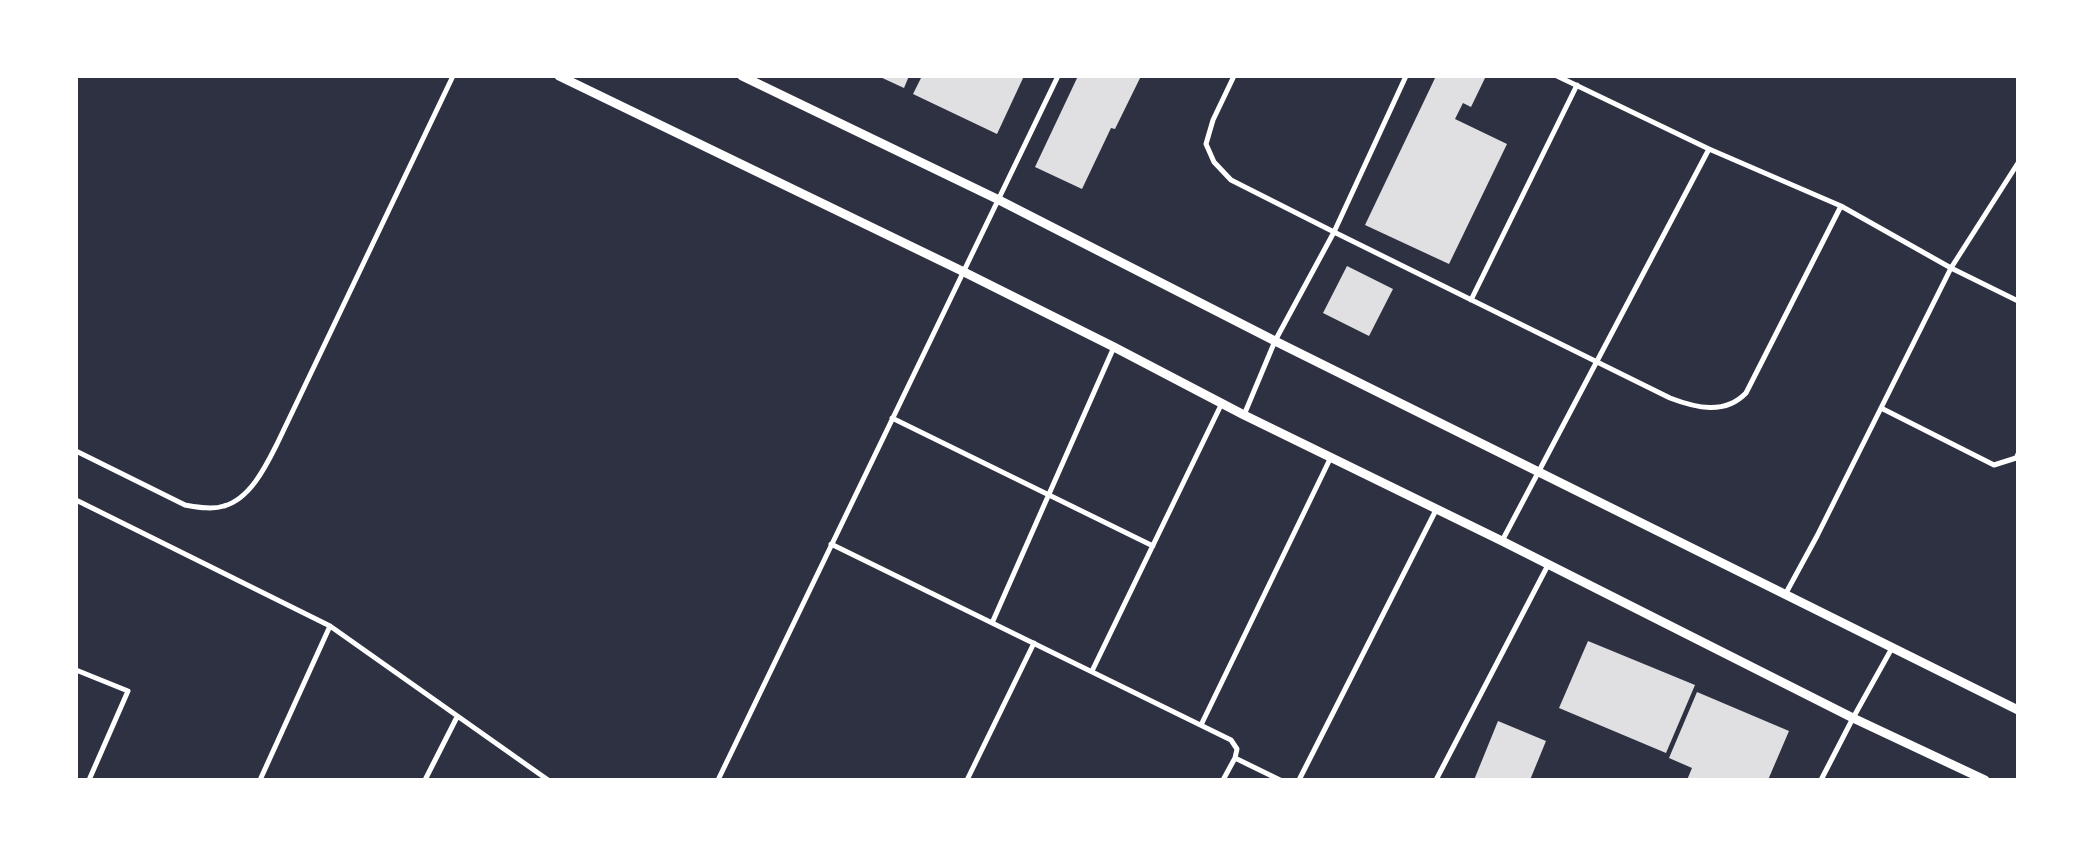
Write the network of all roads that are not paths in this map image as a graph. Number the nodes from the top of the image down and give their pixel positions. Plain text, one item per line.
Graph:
1 (453, 76) edge
2 (559, 76) edge
3 (742, 76) edge
4 (1058, 76) edge
5 (1234, 76) edge
6 (1406, 76) edge
7 (1557, 76) edge
8 (1577, 85) junction
9 (1709, 149) junction
10 (2017, 166) edge
11 (997, 199) junction
12 (1841, 206) junction
13 (1334, 232) junction
14 (1951, 268) junction
15 (962, 271) junction
16 (1471, 300) junction
17 (2018, 301) edge
18 (1275, 341) junction
19 (1114, 347) junction
20 (1596, 361) junction
21 (1222, 403) junction
22 (1880, 408) junction
23 (1244, 415) junction
24 (892, 418) junction
25 (76, 451) edge
26 (2018, 454) edge
27 (1330, 457) junction
28 (1538, 472) junction
29 (1049, 495) junction
30 (76, 500) edge
31 (1436, 510) junction
32 (1502, 541) junction
33 (831, 544) junction
34 (1153, 546) junction
35 (1548, 565) junction
36 (1786, 593) junction
37 (992, 623) junction
38 (330, 626) junction
39 (1034, 643) junction
40 (1892, 648) junction
41 (76, 670) edge
42 (1092, 671) junction
43 (2018, 710) edge
44 (457, 717) junction
45 (1853, 718) junction
46 (1201, 725) junction
47 (1235, 758) junction
48 (89, 780) edge
49 (260, 780) edge
50 (426, 780) edge
51 (548, 780) edge
52 (718, 780) edge
53 (966, 780) edge
54 (1223, 780) edge
55 (1280, 780) edge
56 (1299, 780) edge
57 (1436, 780) edge
58 (1821, 780) edge
59 (1985, 780) edge

1 - 25 street
2 - 15 street
3 - 11 street
4 - 11 street
5 - 13 street
6 - 13 street
7 - 8 street
8 - 9 street
8 - 16 street
9 - 12 street
9 - 20 street
10 - 14 street
11 - 15 street
11 - 18 street
12 - 14 street
12 - 20 street
13 - 16 street
13 - 18 street
14 - 17 street
14 - 22 street
15 - 19 street
15 - 24 street
16 - 20 street
18 - 23 street
18 - 28 street
19 - 21 street
19 - 29 street
20 - 28 street
21 - 23 street
21 - 34 street
22 - 26 street
22 - 36 street
23 - 27 street
24 - 29 street
24 - 33 street
27 - 31 street
27 - 46 street
28 - 32 street
28 - 36 street
29 - 34 street
29 - 37 street
30 - 38 street
31 - 32 street
31 - 56 street
32 - 35 street
33 - 37 street
33 - 52 street
34 - 42 street
35 - 45 street
35 - 57 street
36 - 40 street
37 - 39 street
38 - 44 street
38 - 49 street
39 - 42 street
39 - 53 street
40 - 43 street
40 - 45 street
41 - 48 street
42 - 46 street
44 - 50 street
44 - 51 street
45 - 58 street
45 - 59 street
46 - 47 street
47 - 54 street
47 - 55 street

